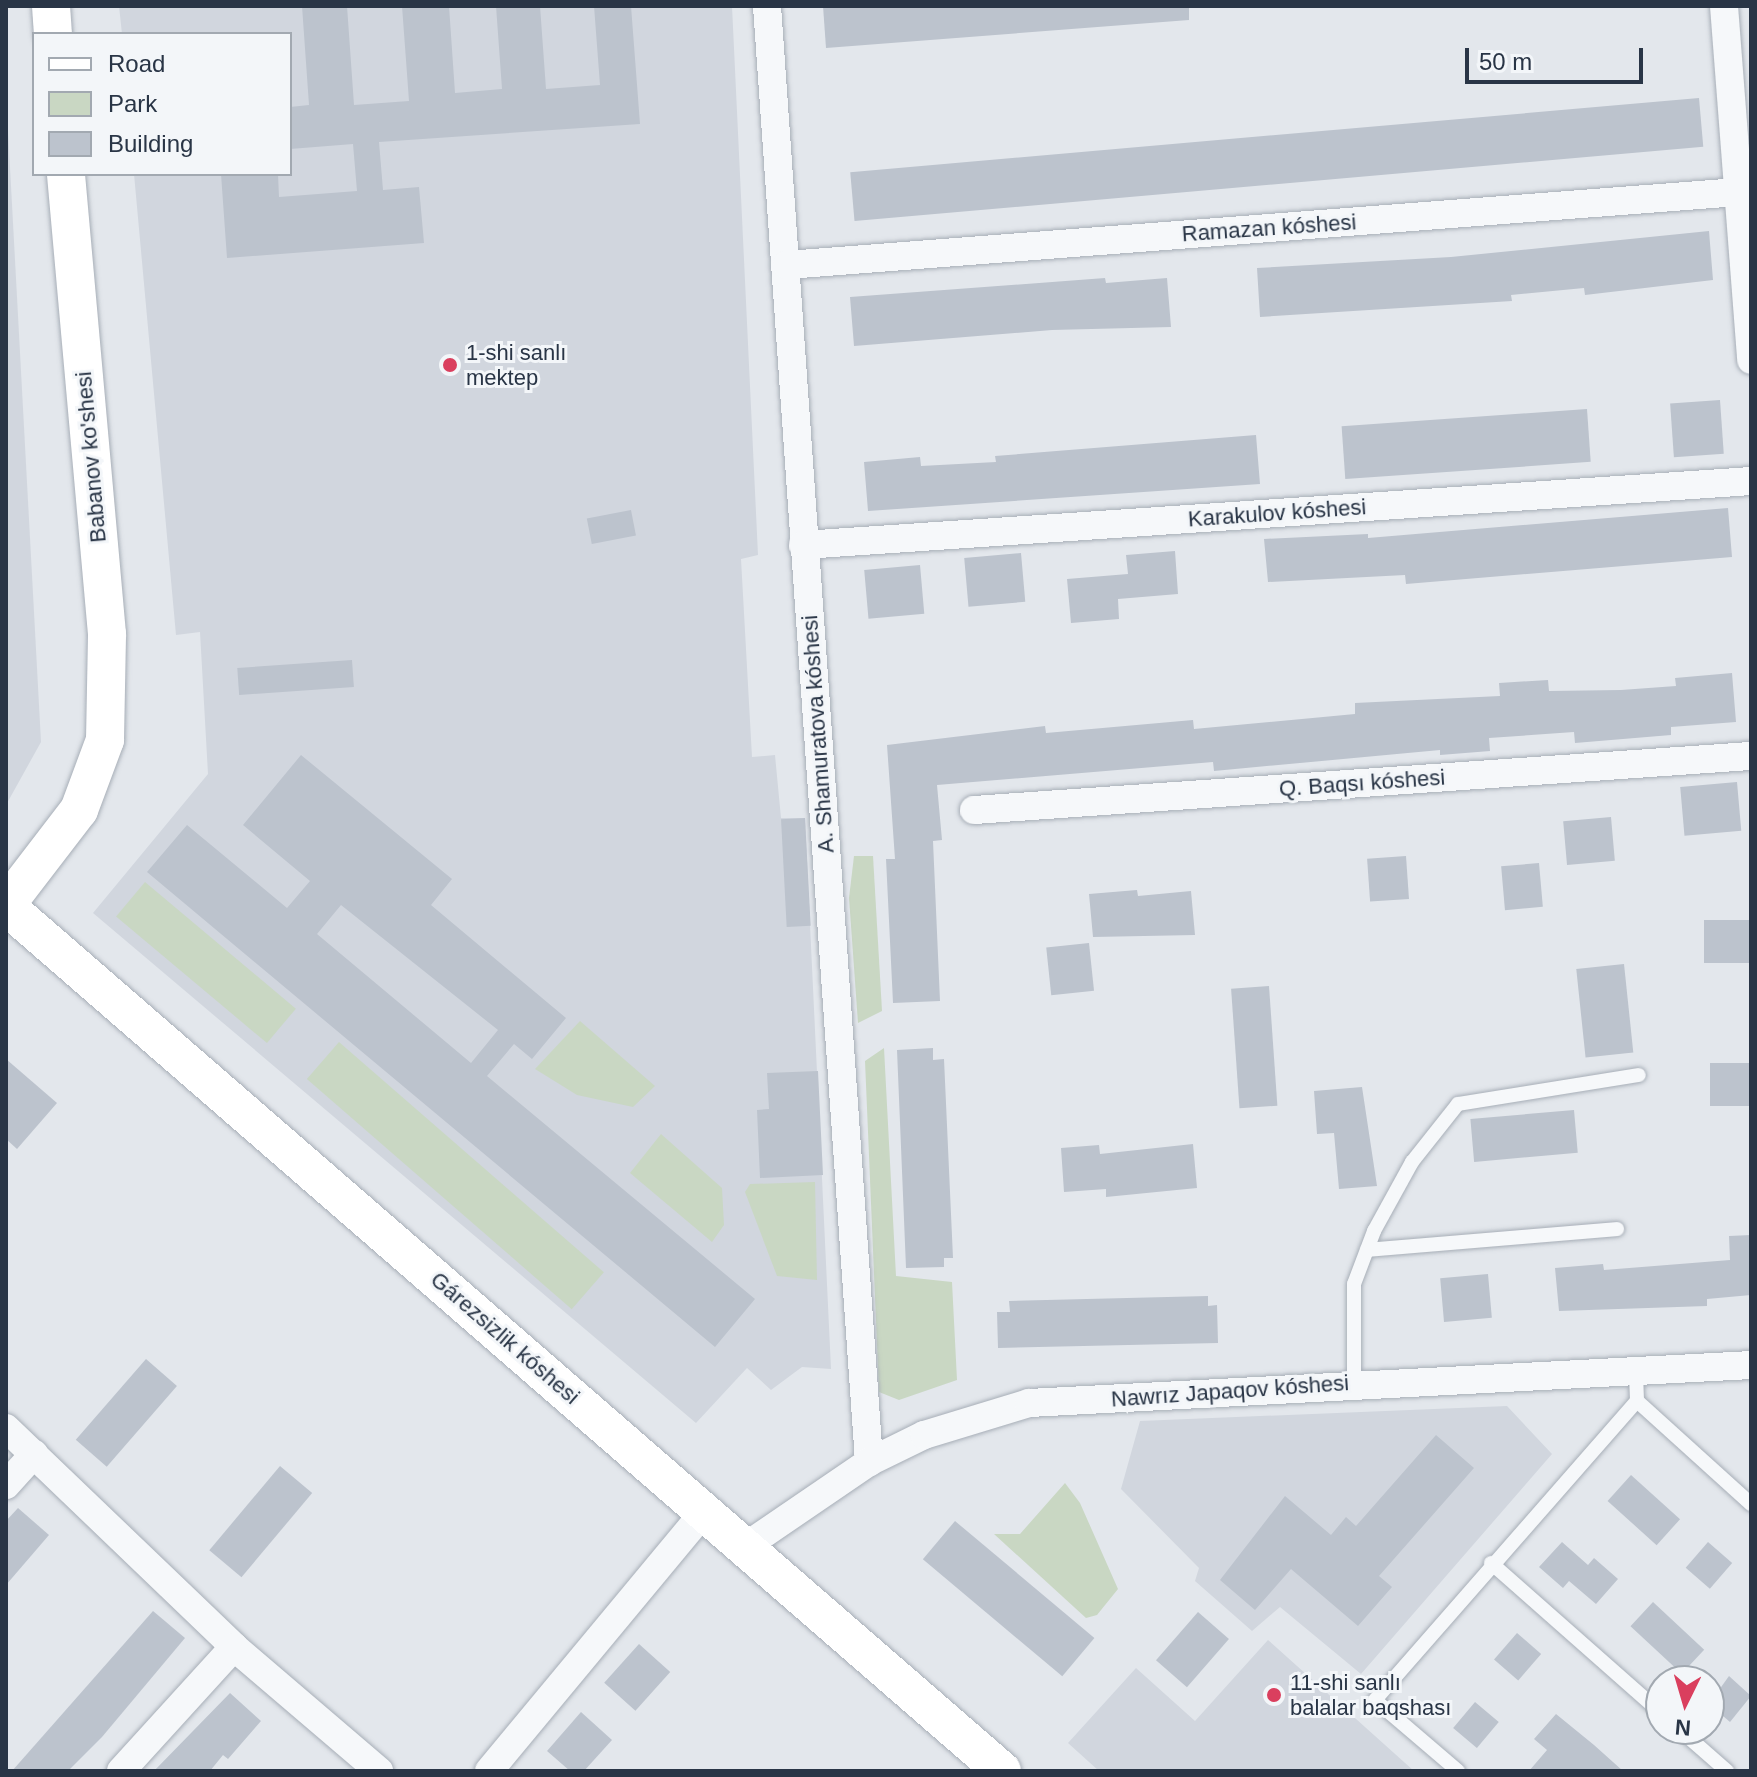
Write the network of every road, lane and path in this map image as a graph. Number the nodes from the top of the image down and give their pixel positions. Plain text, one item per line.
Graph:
1 (51, 6) edge
2 (767, 6) edge
3 (1724, 6) edge
4 (53, 32) edge
5 (66, 176) edge
6 (1743, 192) edge
7 (787, 265) junction
8 (1751, 360) edge
9 (1751, 481) edge
10 (803, 545) junction
11 (1751, 756) edge
12 (974, 810) dead end
13 (6, 906) edge
14 (1639, 1075) dead end
15 (1617, 1229) dead end
16 (1367, 1250) junction
17 (1751, 1365) edge
18 (1636, 1370) junction
19 (1354, 1383) junction
20 (1637, 1401) junction
21 (6, 1428) edge
22 (34, 1454) junction
23 (869, 1462) junction
24 (6, 1485) edge
25 (1751, 1504) edge
26 (705, 1511) junction
27 (746, 1546) junction
28 (1491, 1563) junction
29 (234, 1647) junction
30 (1645, 1699) edge
31 (1697, 1745) edge
32 (121, 1771) edge
33 (379, 1771) edge
34 (489, 1771) edge
35 (1002, 1771) edge
36 (1458, 1771) edge
37 (1727, 1771) edge

1 - 4 street
2 - 7 street, A. Shamuratova kóshesi
3 - 6 street
5 - 13 street, Babanov ko'shesi
6 - 7 street, Ramazan kóshesi
6 - 8 street
7 - 10 street, A. Shamuratova kóshesi
9 - 10 street, Karakulov kóshesi
10 - 23 street, A. Shamuratova kóshesi
11 - 12 street, Q. Baqsı kóshesi
13 - 26 street, Gárezsizlik kóshesi
14 - 16 lane
15 - 16 lane
16 - 19 lane
17 - 18 street, Nawrız Japaqov kóshesi
18 - 19 street, Nawrız Japaqov kóshesi
18 - 20 lane
19 - 23 street, Nawrız Japaqov kóshesi
20 - 25 lane
20 - 28 lane
21 - 22 street
22 - 24 street
22 - 29 street
23 - 27 street, Nawrız Japaqov kóshesi
26 - 27 street, Gárezsizlik kóshesi
26 - 34 street
27 - 35 street, Gárezsizlik kóshesi
28 - 30 lane
28 - 36 lane
29 - 32 street
29 - 33 street
31 - 37 lane

